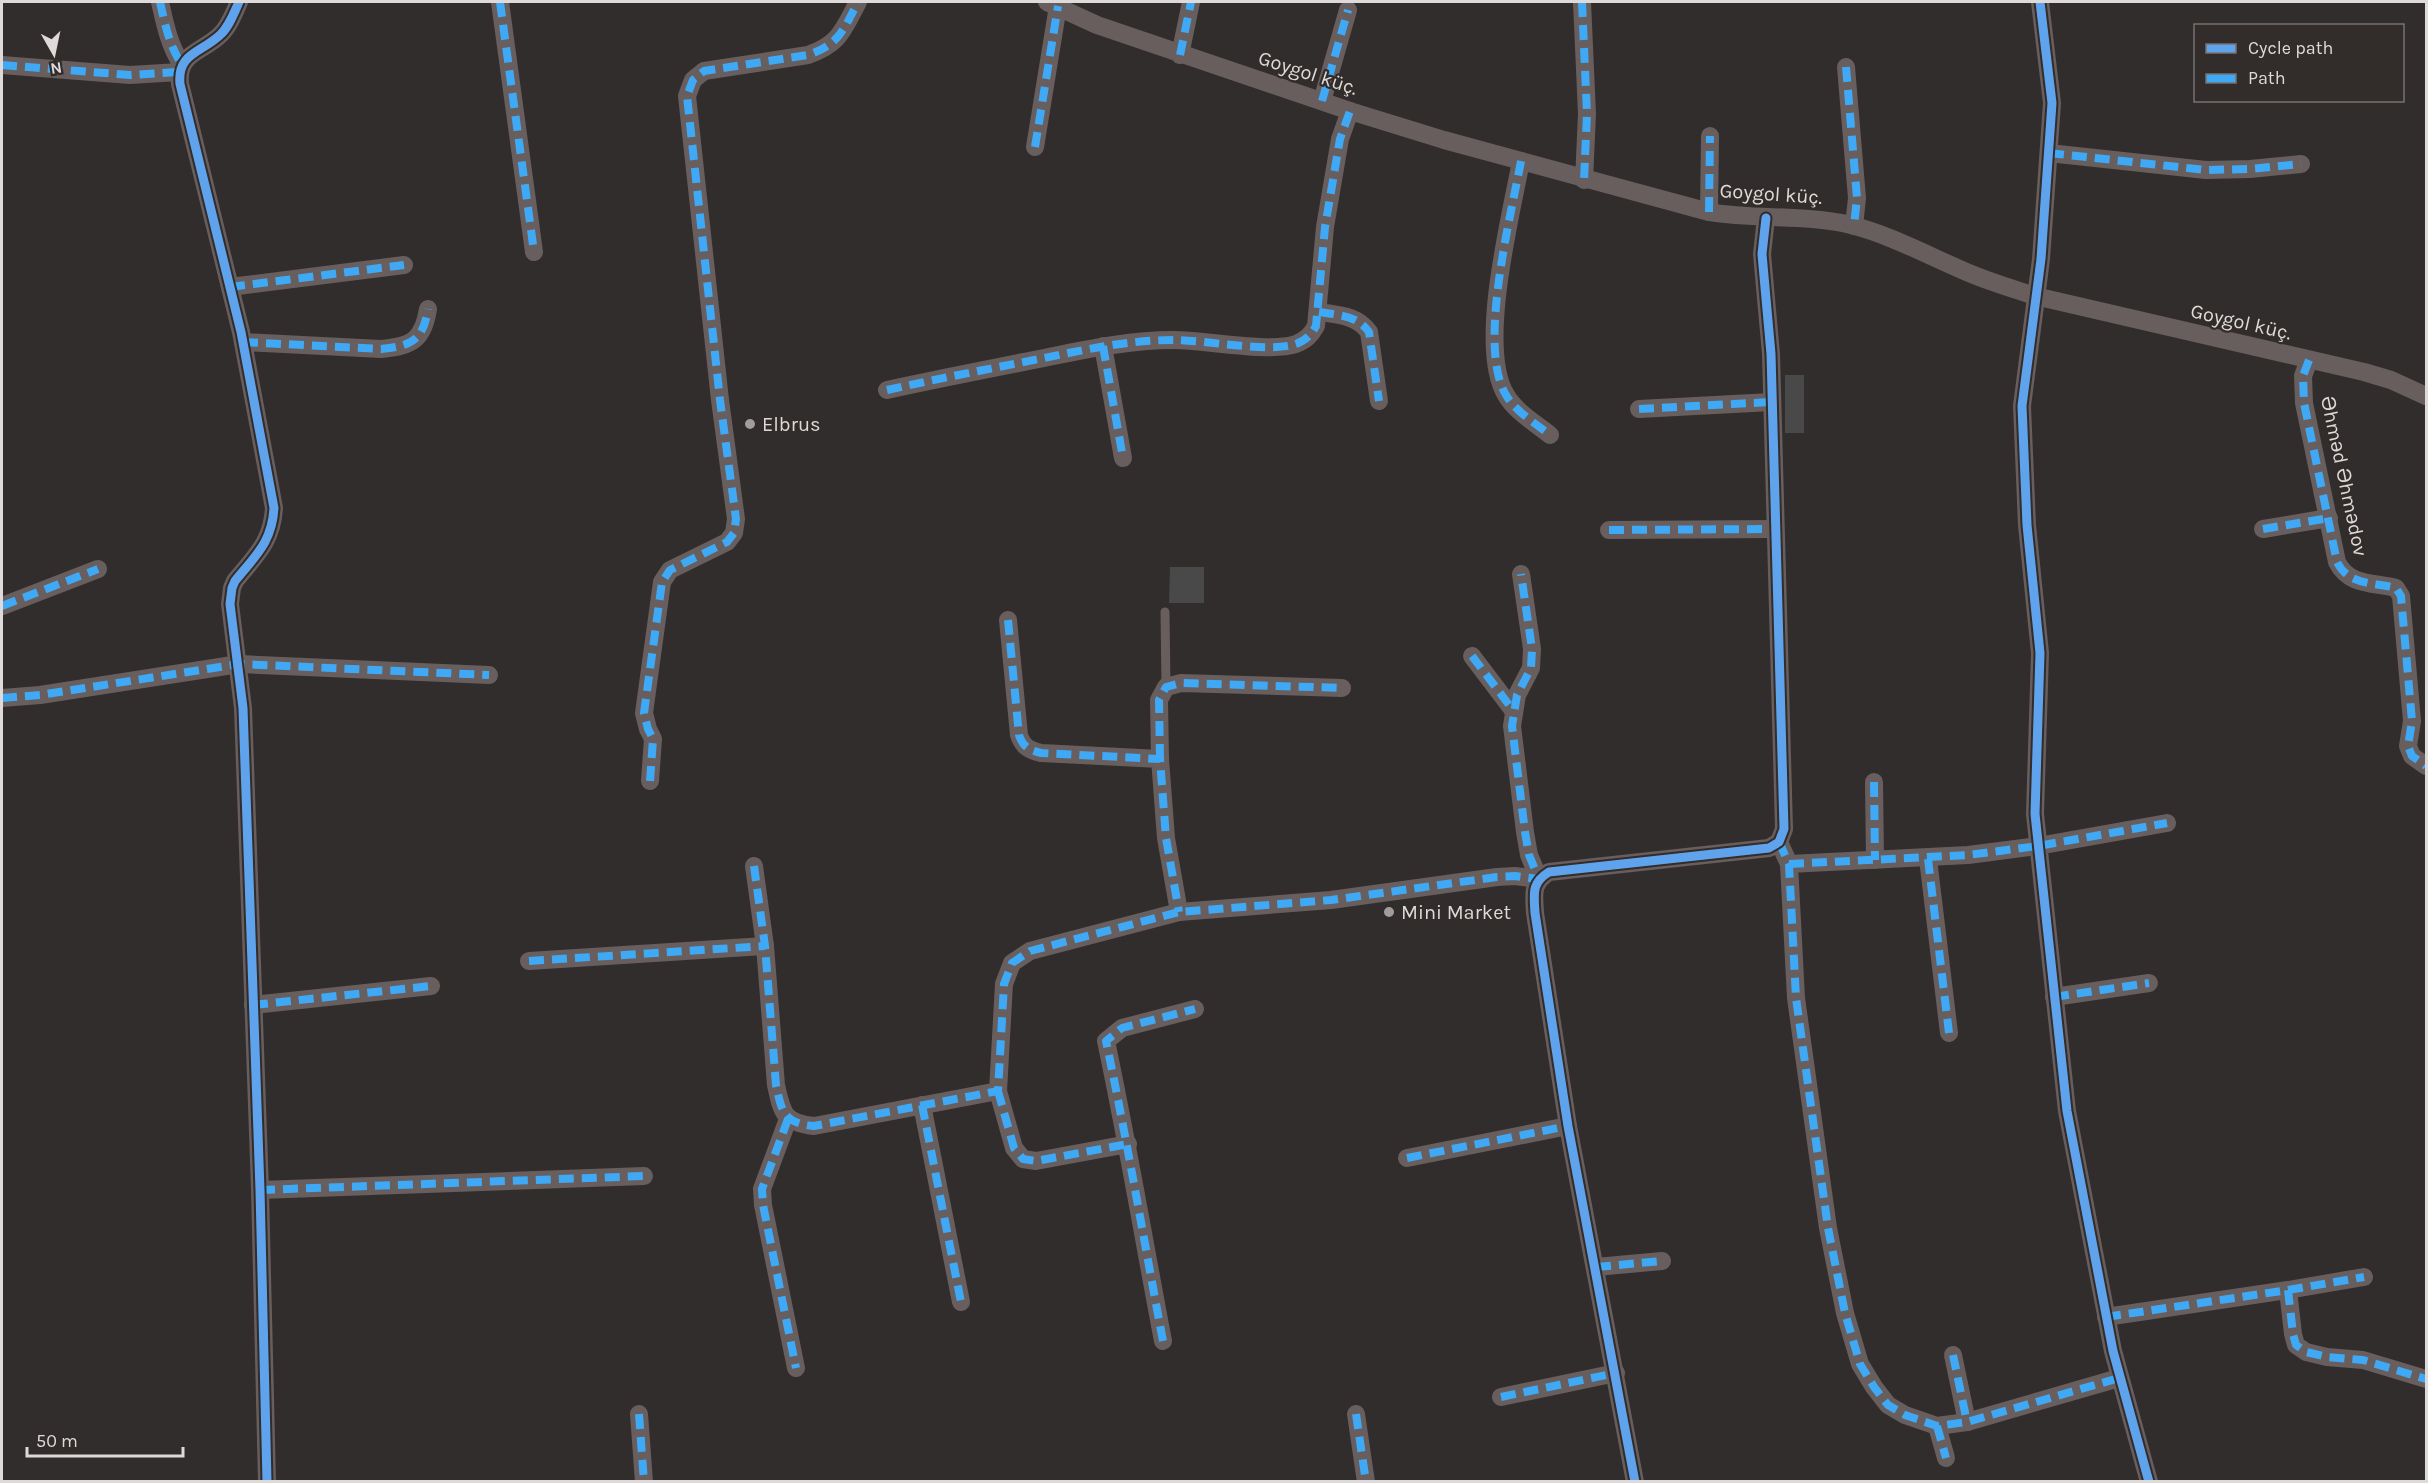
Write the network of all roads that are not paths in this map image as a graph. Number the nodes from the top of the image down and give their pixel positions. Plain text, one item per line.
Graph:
1 (160, 2) edge
2 (239, 2) edge
3 (500, 2) edge
4 (858, 2) edge
5 (1191, 2) edge
6 (1582, 2) edge
7 (2040, 2) edge
8 (1053, 4) edge
9 (1348, 10) dead end
10 (1180, 54) junction
11 (2, 65) edge
12 (1846, 67) dead end
13 (180, 69) junction
14 (1322, 101) junction
15 (1350, 111) junction
16 (1710, 136) dead end
17 (1035, 147) dead end
18 (2049, 153) junction
19 (1521, 161) junction
20 (2301, 164) dead end
21 (1584, 180) junction
22 (1709, 212) junction
23 (1766, 218) junction
24 (1854, 226) junction
25 (534, 252) dead end
26 (404, 265) dead end
27 (230, 287) junction
28 (2036, 296) junction
29 (428, 309) dead end
30 (1319, 312) junction
31 (243, 342) junction
32 (1103, 346) junction
33 (2309, 360) junction
34 (887, 390) dead end
35 (2427, 396) edge
36 (1379, 401) dead end
37 (1772, 402) junction
38 (1640, 409) dead end
39 (1550, 435) dead end
40 (1124, 458) dead end
41 (2329, 518) junction
42 (1775, 529) junction
43 (2263, 529) dead end
44 (1609, 530) dead end
45 (98, 569) dead end
46 (1521, 574) dead end
47 (2, 606) edge
48 (1165, 612) dead end
49 (1008, 621) dead end
50 (1472, 656) dead end
51 (239, 664) junction
52 (489, 675) dead end
53 (1166, 687) junction
54 (1342, 688) dead end
55 (2, 698) edge
56 (1513, 711) junction
57 (1160, 759) junction
58 (2427, 766) edge
59 (650, 782) dead end
60 (1874, 782) dead end
61 (2167, 823) dead end
62 (1779, 842) junction
63 (2038, 846) junction
64 (1928, 859) junction
65 (1875, 860) junction
66 (1789, 864) junction
67 (754, 866) dead end
68 (1539, 879) junction
69 (1179, 912) junction
70 (765, 946) junction
71 (529, 961) dead end
72 (2149, 983) dead end
73 (431, 987) dead end
74 (2054, 997) junction
75 (253, 1005) junction
76 (1195, 1009) dead end
77 (1949, 1033) dead end
78 (998, 1091) junction
79 (922, 1105) junction
80 (788, 1119) junction
81 (1568, 1126) junction
82 (1128, 1144) junction
83 (1407, 1158) dead end
84 (644, 1176) dead end
85 (260, 1190) junction
86 (1662, 1261) dead end
87 (1596, 1267) junction
88 (2364, 1277) dead end
89 (2288, 1290) junction
90 (961, 1302) dead end
91 (2106, 1317) junction
92 (1163, 1341) dead end
93 (1953, 1355) dead end
94 (796, 1368) dead end
95 (1616, 1373) junction
96 (2119, 1378) junction
97 (2427, 1379) edge
98 (1501, 1397) dead end
99 (639, 1414) dead end
100 (1356, 1414) dead end
101 (1967, 1422) junction
102 (1937, 1426) junction
103 (1946, 1458) dead end
104 (267, 1482) edge
105 (644, 1482) edge
106 (1366, 1482) edge
107 (1635, 1482) edge
108 (2149, 1482) edge

1 - 13 street
2 - 13 street
3 - 25 street
4 - 59 street
5 - 10 street
6 - 21 street
7 - 18 street
8 - 10 street, Goygol küç.
8 - 17 street
9 - 14 street
10 - 14 street, Goygol küç.
11 - 13 street
12 - 24 street
13 - 27 street
14 - 15 street, Goygol küç.
15 - 19 street, Goygol küç.
15 - 30 street
16 - 22 street
18 - 20 street
18 - 28 street
19 - 21 street, Goygol küç.
19 - 39 street
21 - 22 street, Goygol küç.
22 - 23 street, Goygol küç.
23 - 24 street, Goygol küç.
23 - 37 street
24 - 28 street, Goygol küç.
26 - 27 street
27 - 31 street
28 - 33 street, Goygol küç.
28 - 63 street
29 - 31 street
30 - 32 street
30 - 36 street
31 - 51 street
32 - 34 street
32 - 40 street
33 - 35 street, Goygol küç.
33 - 41 street, Əhməd Əhmədov
37 - 38 street
37 - 42 street
41 - 43 street
41 - 58 street, Əhməd Əhmədov
42 - 44 street
42 - 62 street
45 - 47 street
46 - 56 street
48 - 53 lane
49 - 57 street
50 - 56 street
51 - 52 street
51 - 55 street
51 - 75 street
53 - 54 street
53 - 57 street
56 - 68 street
57 - 69 street
60 - 65 street
61 - 63 street
62 - 66 street
62 - 68 street
63 - 64 street
63 - 74 street
64 - 65 street
64 - 77 street
65 - 66 street
66 - 102 street
67 - 70 street
68 - 69 street
68 - 81 street
69 - 78 street
70 - 71 street
70 - 80 street
72 - 74 street
73 - 75 street
74 - 91 street
75 - 85 street
76 - 82 street
78 - 79 street
78 - 82 street
79 - 80 street
79 - 90 street
80 - 94 street
81 - 83 street
81 - 87 street
82 - 92 street
84 - 85 street
85 - 104 street
86 - 87 street
87 - 95 street
88 - 89 street
89 - 91 street
89 - 97 street
91 - 96 street
93 - 101 street
95 - 98 street
95 - 107 street
96 - 101 street
96 - 108 street
99 - 105 street
100 - 106 street
101 - 102 street
102 - 103 street

